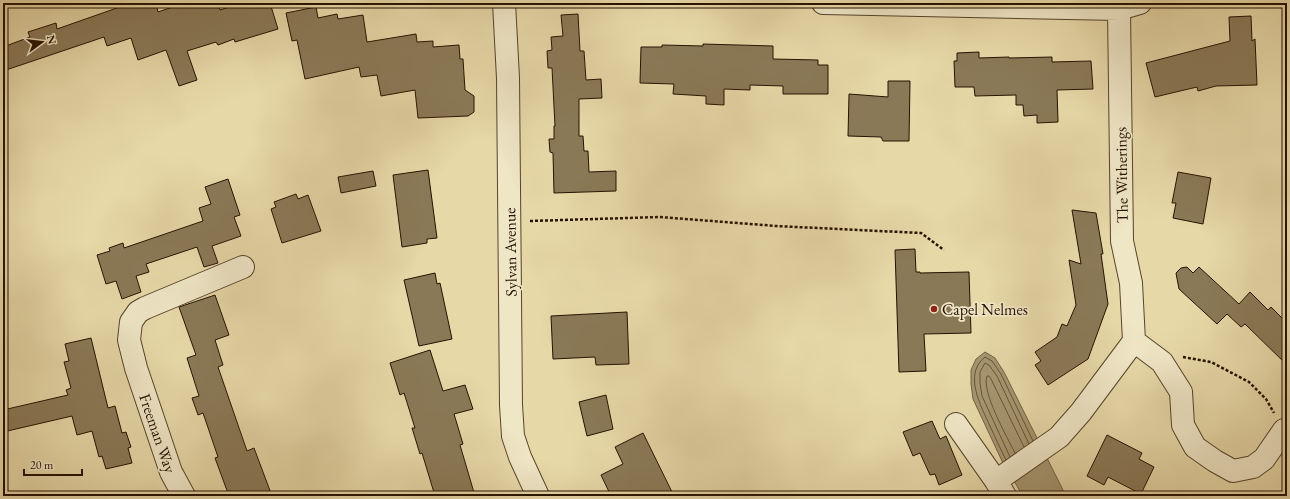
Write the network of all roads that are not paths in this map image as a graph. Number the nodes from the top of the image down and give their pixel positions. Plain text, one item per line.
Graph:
1 (504, 3) edge
2 (823, 3) edge
3 (1140, 3) edge
4 (1119, 9) junction
5 (243, 267) dead end
6 (1134, 341) junction
7 (956, 424) dead end
8 (1284, 430) road end
9 (1003, 483) edge
10 (184, 496) edge
11 (538, 496) edge

1 - 11 street, Sylvan Avenue
2 - 4 street
3 - 4 street
4 - 6 street, The Witherings
5 - 10 street, Freeman Way
6 - 8 street
6 - 9 street
7 - 9 street

